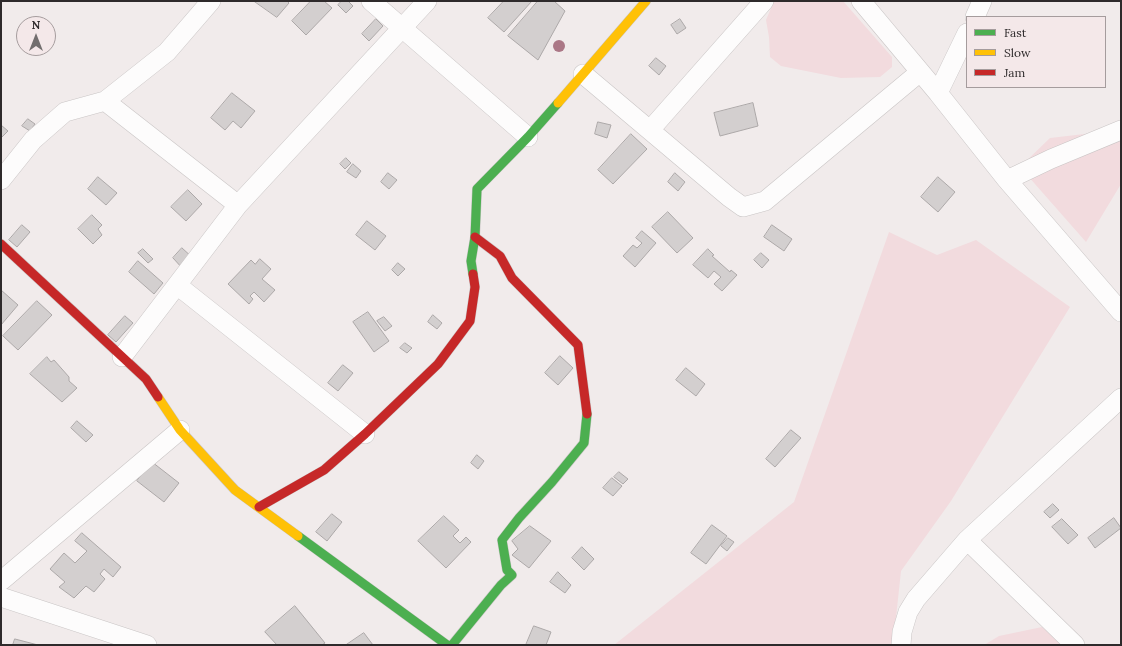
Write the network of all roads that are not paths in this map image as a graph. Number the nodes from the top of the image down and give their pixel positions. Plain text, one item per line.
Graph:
1 (211, 1) edge
2 (371, 1) edge
3 (427, 1) edge
4 (646, 1) edge
5 (764, 1) edge
6 (861, 1) edge
7 (982, 1) edge
8 (975, 16) edge
9 (402, 28) junction
10 (966, 35) edge
11 (920, 72) junction
12 (583, 74) junction
13 (938, 94) junction
14 (104, 101) junction
15 (650, 130) junction
16 (1121, 130) edge
17 (528, 136) junction
18 (1, 180) edge
19 (1007, 180) junction
20 (238, 205) junction
21 (475, 237) junction
22 (1, 244) edge
23 (177, 285) junction
24 (1121, 312) edge
25 (122, 357) junction
26 (1121, 398) edge
27 (180, 430) junction
28 (365, 434) junction
29 (259, 507) junction
30 (967, 540) junction
31 (1, 581) edge
32 (1, 598) edge
33 (148, 645) edge
34 (447, 645) edge
35 (452, 645) edge
36 (901, 645) edge
37 (1075, 645) edge

1 - 14 street
2 - 9 street
3 - 9 street
4 - 12 street
5 - 15 street
6 - 11 street
7 - 8 street
9 - 17 street
9 - 20 street
10 - 13 street
11 - 13 street
11 - 15 street
12 - 15 street
12 - 17 street
13 - 19 street
14 - 18 street
14 - 20 street
16 - 19 street
17 - 21 street
19 - 24 street
20 - 23 street
21 - 28 street
21 - 35 street
22 - 25 street
23 - 25 street
23 - 28 street
25 - 27 street
26 - 30 street
27 - 29 street
27 - 31 street
28 - 29 street
29 - 34 street
30 - 36 street
30 - 37 street
32 - 33 street

